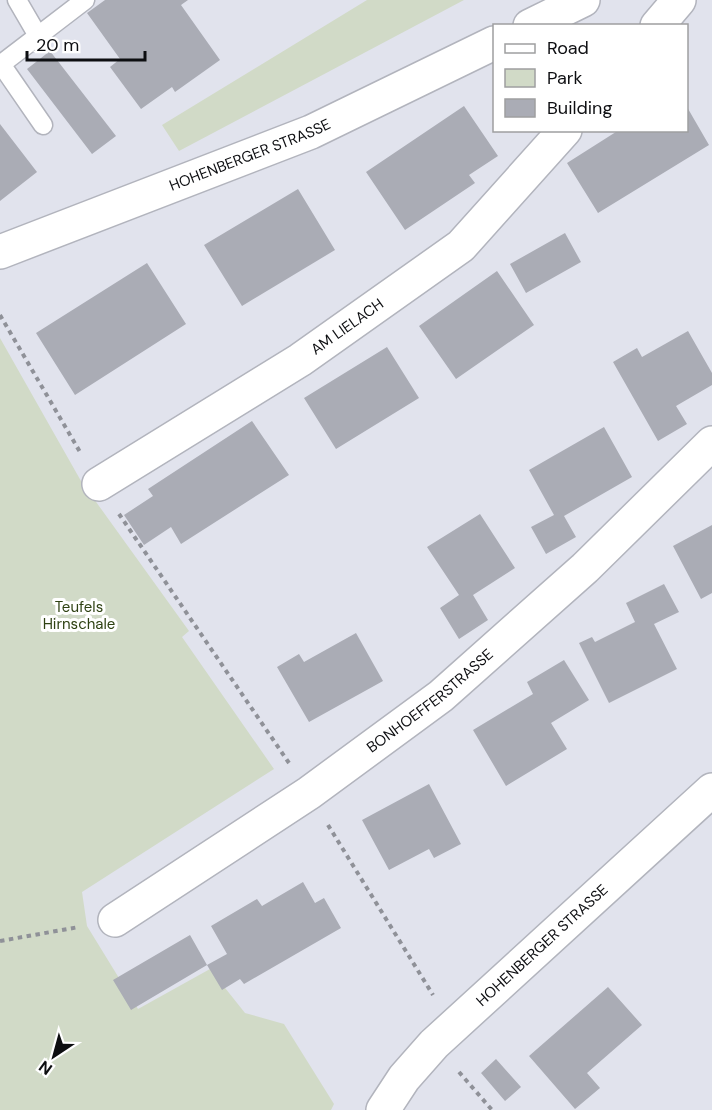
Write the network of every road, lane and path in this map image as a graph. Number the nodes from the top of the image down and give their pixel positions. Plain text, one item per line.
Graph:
1 (16, 0) edge
2 (86, 0) edge
3 (583, 0) edge
4 (679, 0) edge
5 (534, 24) edge
6 (659, 24) edge
7 (38, 36) junction
8 (493, 44) edge
9 (1, 65) edge
10 (43, 125) dead end
11 (563, 132) edge
12 (0, 252) edge
13 (0, 315) edge
14 (712, 443) edge
15 (99, 484) junction
16 (712, 790) edge
17 (309, 793) junction
18 (115, 920) joint
19 (0, 941) edge
20 (434, 1044) junction
21 (383, 1110) edge
22 (492, 1110) edge

1 - 7 lane
2 - 7 lane
3 - 5 street
4 - 6 street
7 - 9 lane
8 - 12 street, HOHENBERGER STRASSE
9 - 10 lane
11 - 15 street, AM LIELACH
13 - 15 path
14 - 17 street, BONHOEFFERSTRASSE
15 - 17 path
16 - 20 street, HOHENBERGER STRASSE
17 - 18 street, BONHOEFFERSTRASSE
17 - 20 path
18 - 19 path
20 - 21 street, HOHENBERGER STRASSE
20 - 22 path

